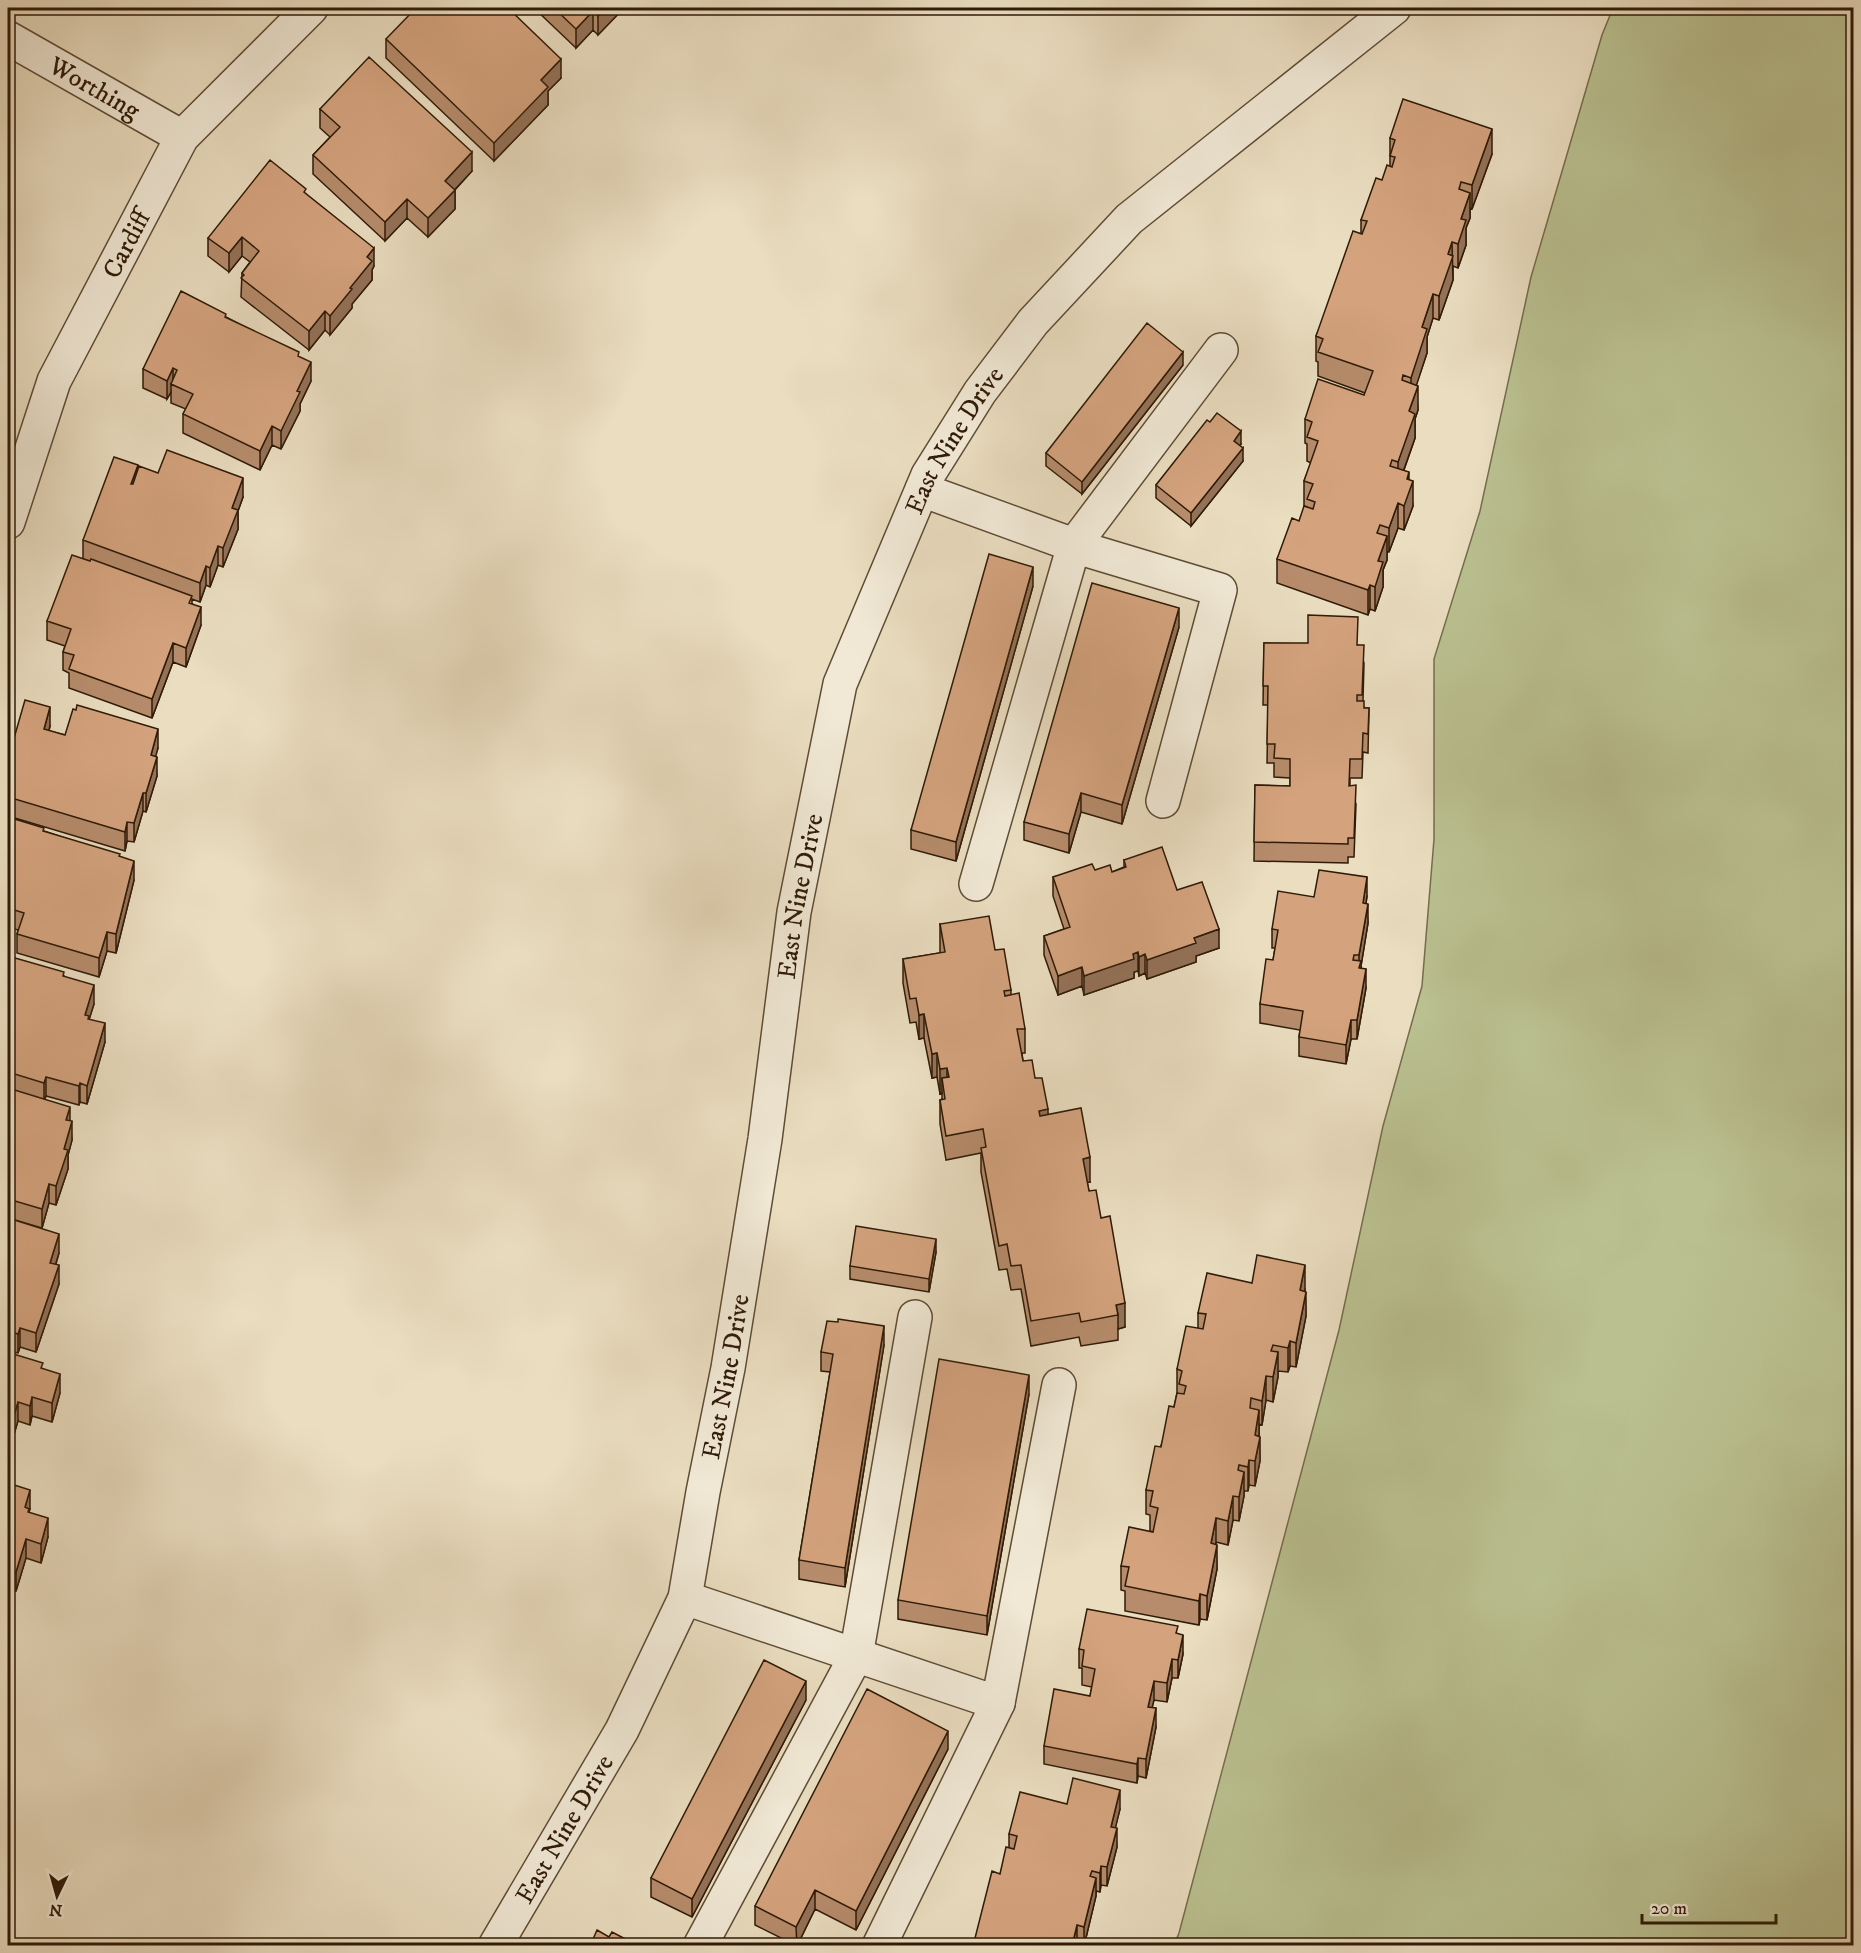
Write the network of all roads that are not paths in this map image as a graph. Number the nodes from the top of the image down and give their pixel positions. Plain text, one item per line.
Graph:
1 (311, 8) edge
2 (1394, 8) edge
3 (8, 38) edge
4 (182, 137) junction
5 (1221, 350) dead end
6 (922, 490) junction
7 (8, 522) edge
8 (1074, 545) junction
9 (1163, 801) dead end
10 (976, 884) dead end
11 (915, 1317) dead end
12 (1059, 1385) dead end
13 (685, 1598) junction
14 (856, 1656) junction
15 (998, 1703) junction
16 (495, 1946) edge
17 (700, 1946) edge
18 (879, 1946) edge

1 - 4 street, Cardiff
2 - 6 street, East Nine Drive
3 - 4 street, Worthing
4 - 7 street, Cardiff
5 - 8 street
6 - 8 street
6 - 13 street, East Nine Drive
8 - 9 street
8 - 10 street
11 - 14 street
12 - 15 street
13 - 14 street
13 - 16 street, East Nine Drive
14 - 15 street
14 - 17 street
15 - 18 street

